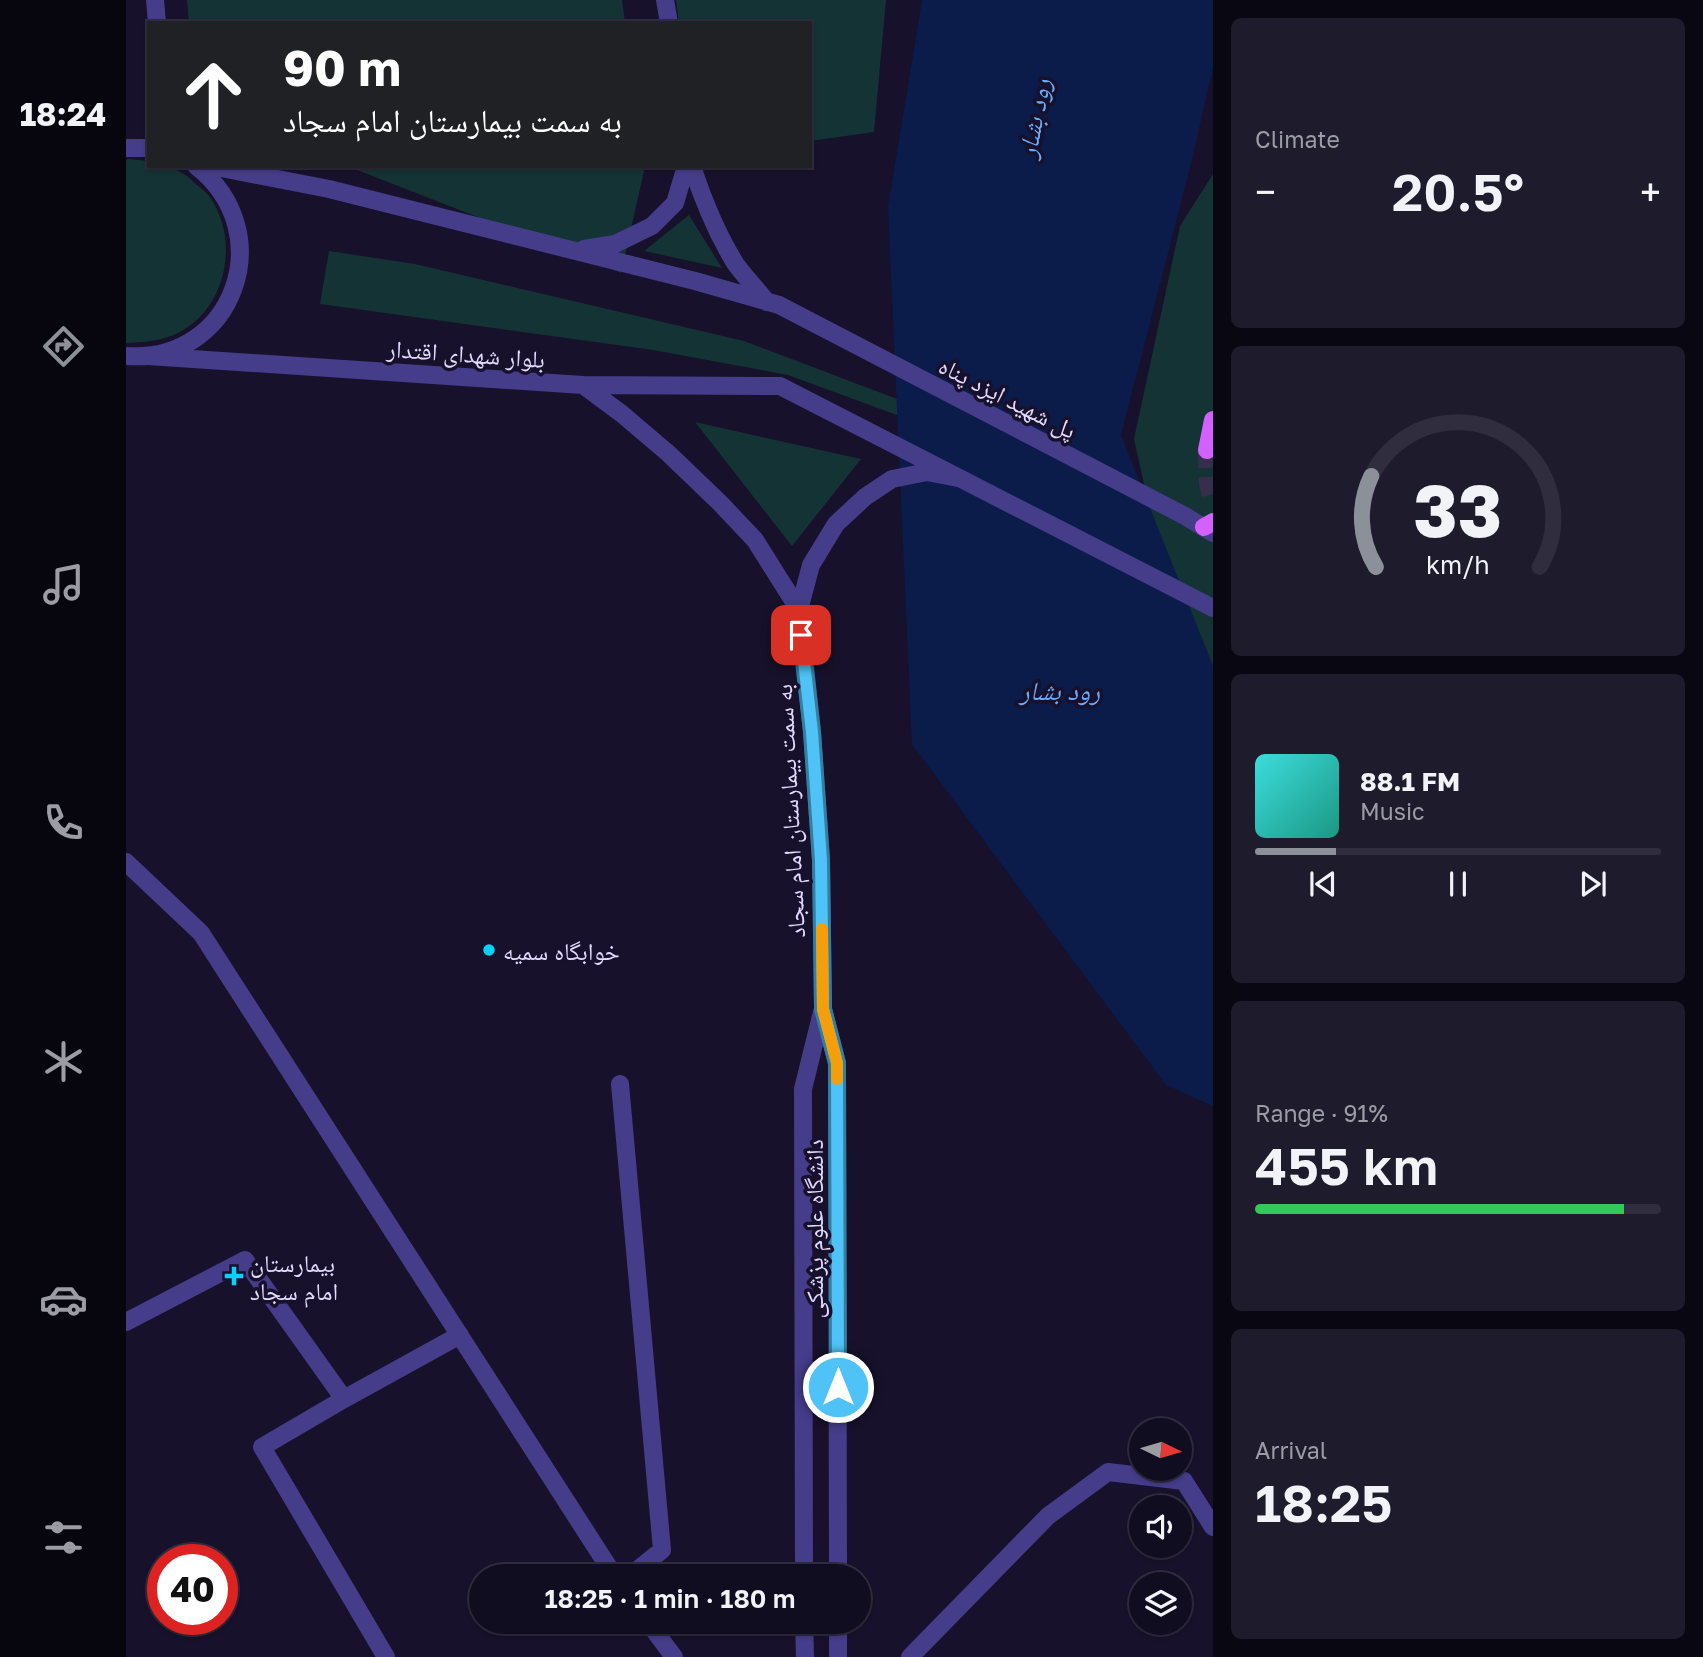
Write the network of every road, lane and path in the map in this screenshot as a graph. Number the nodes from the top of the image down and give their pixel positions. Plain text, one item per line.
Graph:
1 (155, 0) edge
2 (666, 0) edge
3 (158, 21) edge
4 (669, 21) edge
5 (126, 148) edge
6 (147, 148) edge
7 (198, 168) edge
8 (221, 168) edge
9 (685, 168) edge
10 (693, 168) edge
11 (575, 251) junction
12 (773, 304) junction
13 (126, 356) edge
14 (148, 356) junction
15 (583, 385) junction
16 (1213, 420) edge
17 (1207, 450) dead end
18 (958, 478) junction
19 (1210, 528) edge
20 (1213, 608) edge
21 (799, 610) junction
22 (126, 862) edge
23 (823, 1009) junction
24 (620, 1084) dead end
25 (126, 1322) edge
26 (460, 1335) junction
27 (344, 1399) junction
28 (1213, 1527) edge
29 (607, 1564) edge
30 (645, 1564) edge
31 (804, 1564) edge
32 (838, 1564) edge
33 (657, 1634) edge
34 (804, 1634) edge
35 (838, 1634) edge
36 (386, 1657) edge
37 (674, 1657) edge
38 (805, 1657) edge
39 (838, 1657) edge
40 (910, 1657) edge

1 - 3 street
2 - 4 street
5 - 6 street
7 - 14 street
8 - 11 street
9 - 11 street
10 - 12 street
11 - 12 street
12 - 19 street, پل شهید ایزد پناه
13 - 14 street
14 - 15 street, بلوار شهدای اقتدار
15 - 18 street, بلوار شهدای اقتدار
15 - 21 street
16 - 17 main road
18 - 20 street
18 - 21 street
21 - 23 street, به سمت بیمارستان امام سجاد
22 - 26 street
23 - 31 street
23 - 32 street, دانشگاه علوم پزشکی
24 - 30 street
25 - 27 street
26 - 27 street
26 - 29 street
27 - 36 street
28 - 40 street
33 - 37 street
34 - 38 street
35 - 39 street

